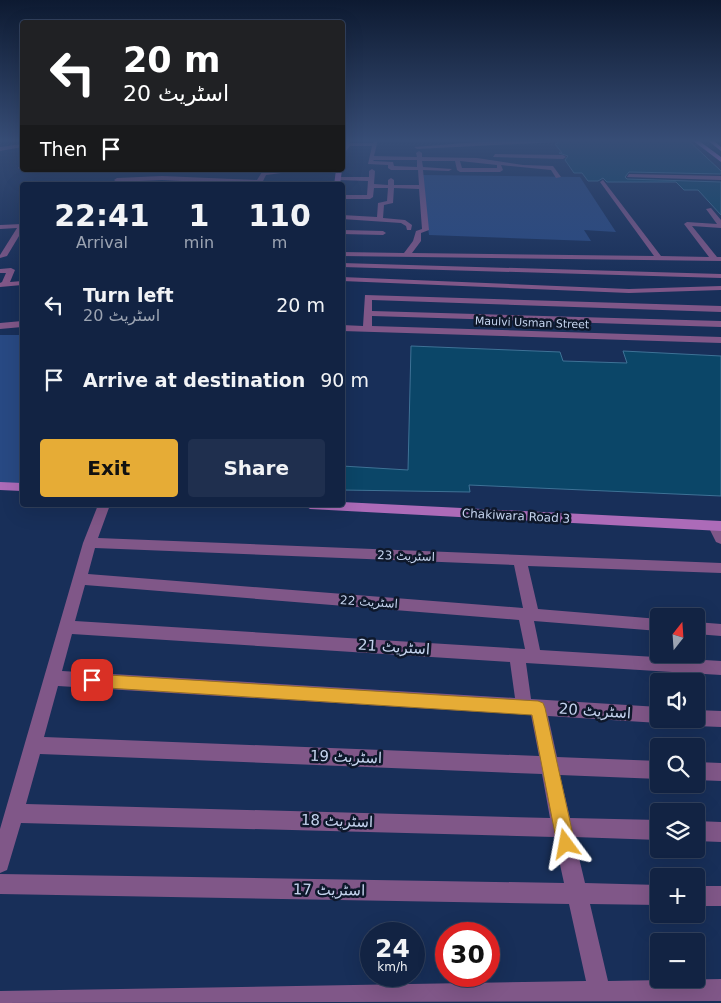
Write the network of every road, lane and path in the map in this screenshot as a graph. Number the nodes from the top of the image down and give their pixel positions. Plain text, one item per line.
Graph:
1 (371, 187) edge
2 (391, 187) edge
3 (422, 187) edge
4 (607, 187) edge
5 (345, 197) edge
6 (371, 209) dead end
7 (709, 209) dead end
8 (380, 210) junction
9 (345, 217) edge
10 (380, 218) junction
11 (720, 222) edge
12 (0, 226) edge
13 (20, 226) edge
14 (20, 229) edge
15 (408, 229) dead end
16 (345, 232) edge
17 (383, 234) dead end
18 (12, 241) junction
19 (20, 241) edge
20 (345, 254) edge
21 (383, 255) junction
22 (406, 255) junction
23 (2, 256) dead end
24 (659, 258) junction
25 (718, 259) edge
26 (345, 265) edge
27 (381, 266) junction
28 (0, 271) edge
29 (721, 276) edge
30 (345, 279) edge
31 (20, 283) edge
32 (2, 285) edge
33 (525, 286) junction
34 (721, 288) edge
35 (516, 302) junction
36 (528, 302) junction
37 (721, 309) edge
38 (368, 312) junction
39 (520, 318) junction
40 (20, 324) edge
41 (721, 324) edge
42 (0, 326) edge
43 (345, 328) edge
44 (367, 329) junction
45 (523, 334) junction
46 (721, 340) edge
47 (0, 486) edge
48 (20, 487) edge
49 (103, 507) edge
50 (345, 507) edge
51 (718, 526) edge
52 (721, 539) edge
53 (90, 543) junction
54 (520, 560) junction
55 (721, 568) edge
56 (80, 579) junction
57 (528, 614) junction
58 (650, 624) edge
59 (66, 627) junction
60 (705, 629) edge
61 (721, 630) edge
62 (517, 655) junction
63 (534, 656) junction
64 (721, 668) edge
65 (52, 678) junction
66 (531, 708) junction
67 (650, 715) edge
68 (705, 718) edge
69 (721, 719) edge
70 (34, 745) junction
71 (549, 765) junction
72 (650, 770) edge
73 (705, 771) edge
74 (721, 772) edge
75 (14, 813) junction
76 (562, 828) junction
77 (650, 830) edge
78 (705, 831) edge
79 (721, 832) edge
80 (0, 864) edge
81 (0, 884) edge
82 (578, 894) junction
83 (650, 896) edge
84 (705, 896) edge
85 (721, 896) edge
86 (721, 990) edge
87 (601, 997) edge
88 (0, 1002) edge

1 - 5 street
2 - 8 street
3 - 22 street
4 - 24 street
6 - 8 street
7 - 11 street
8 - 10 street
9 - 10 street
10 - 15 street
11 - 25 street
12 - 13 street
14 - 18 street
16 - 17 street
18 - 19 street
18 - 23 street
20 - 21 street
21 - 22 street
21 - 27 street
22 - 24 street
24 - 25 street
26 - 27 street
27 - 29 street
28 - 32 street
30 - 33 street
31 - 32 street
33 - 34 street
33 - 36 street
35 - 36 street
35 - 38 street
35 - 39 street
36 - 37 street
38 - 39 street
38 - 44 street
39 - 41 street
39 - 45 street
40 - 42 street
43 - 44 street, Maulvi Usman Street
44 - 45 street, Maulvi Usman Street
45 - 46 street, Maulvi Usman Street
47 - 48 street
49 - 53 street
50 - 51 street, Chakiwara Road 3
51 - 52 street
53 - 54 street, اسٹریٹ 23
53 - 56 street
54 - 55 street, اسٹریٹ 23
54 - 57 street
56 - 57 street, اسٹریٹ 22
56 - 59 street
57 - 58 street, اسٹریٹ 22
57 - 63 street
59 - 62 street, اسٹریٹ 21
59 - 65 street
60 - 61 street
62 - 63 street, اسٹریٹ 21
62 - 66 street
63 - 64 street, اسٹریٹ 21
65 - 66 street, اسٹریٹ 20
65 - 70 street
66 - 67 street, اسٹریٹ 20
66 - 71 street
68 - 69 street
70 - 71 street, اسٹریٹ 19
70 - 75 street
71 - 72 street, اسٹریٹ 19
71 - 76 street
73 - 74 street
75 - 76 street, اسٹریٹ 18
75 - 80 street
76 - 77 street, اسٹریٹ 18
76 - 82 street
78 - 79 street
81 - 82 street, اسٹریٹ 17
82 - 83 street, اسٹریٹ 17
82 - 87 street
84 - 85 street
86 - 87 street
87 - 88 street

